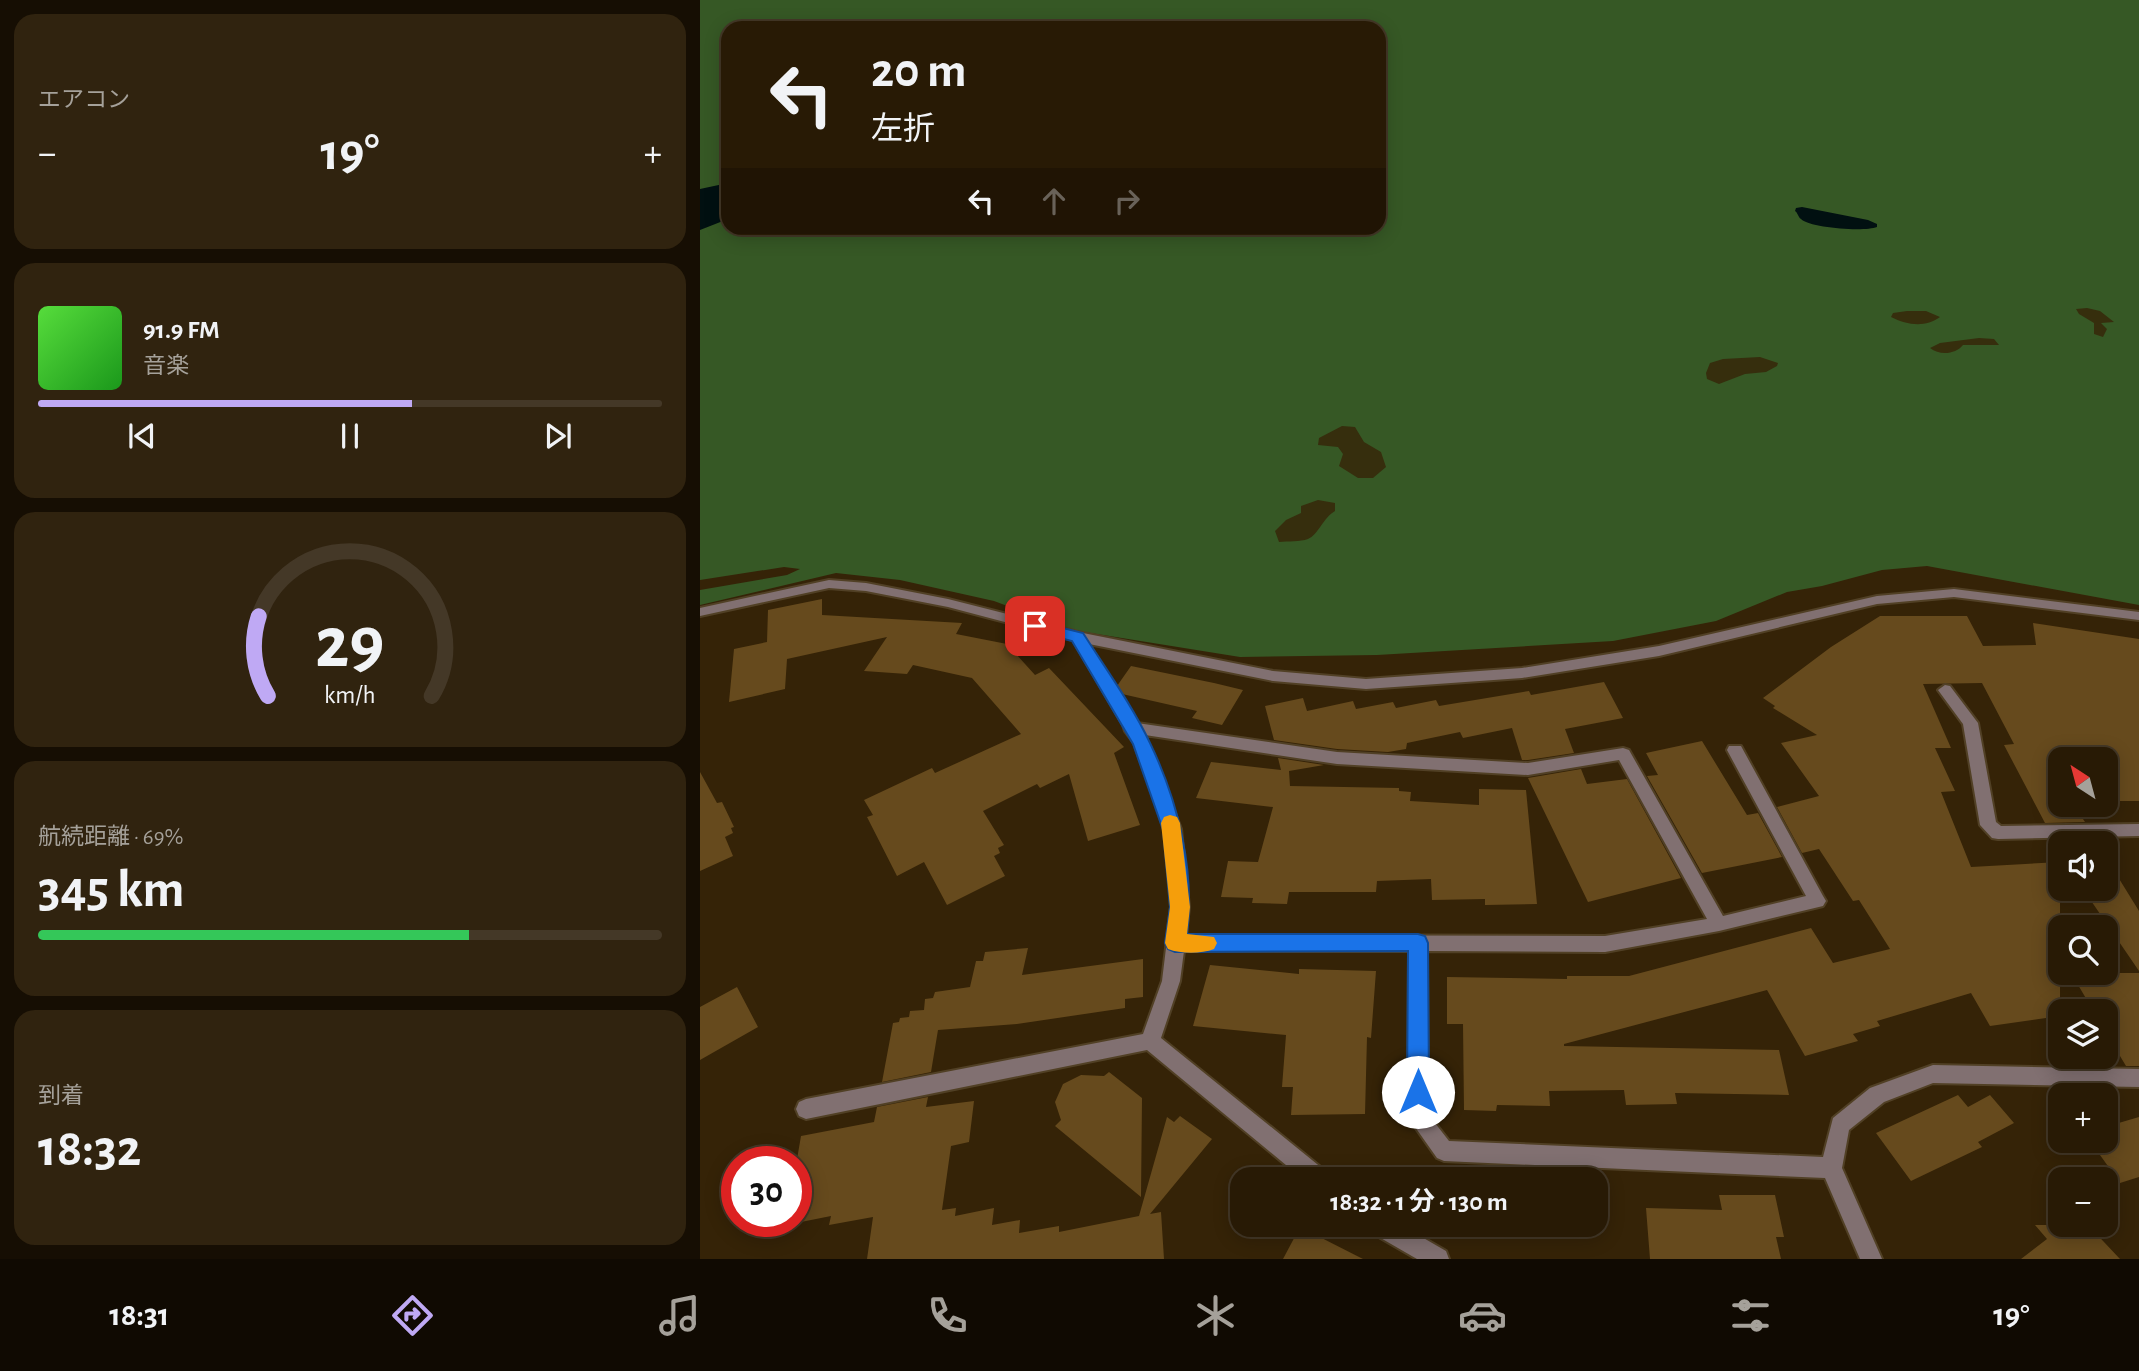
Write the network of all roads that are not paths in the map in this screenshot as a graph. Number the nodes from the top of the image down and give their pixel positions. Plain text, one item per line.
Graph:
1 (700, 612) edge
2 (2139, 617) edge
3 (1078, 637) junction
4 (1945, 690) dead end
5 (1130, 727) junction
6 (1735, 750) dead end
7 (2139, 830) edge
8 (1719, 923) junction
9 (1175, 943) junction
10 (1418, 943) junction
11 (1150, 1041) junction
12 (2139, 1078) edge
13 (806, 1109) dead end
14 (1305, 1167) edge
15 (1831, 1168) junction
16 (1400, 1237) edge
17 (1438, 1259) edge
18 (1871, 1259) edge

1 - 3 street
2 - 3 street
3 - 5 street
4 - 7 street
5 - 8 street
5 - 9 street
6 - 8 street
8 - 10 street
9 - 10 street
9 - 11 street
10 - 15 street
11 - 13 street
11 - 14 street
12 - 15 street
15 - 18 street
16 - 17 street

